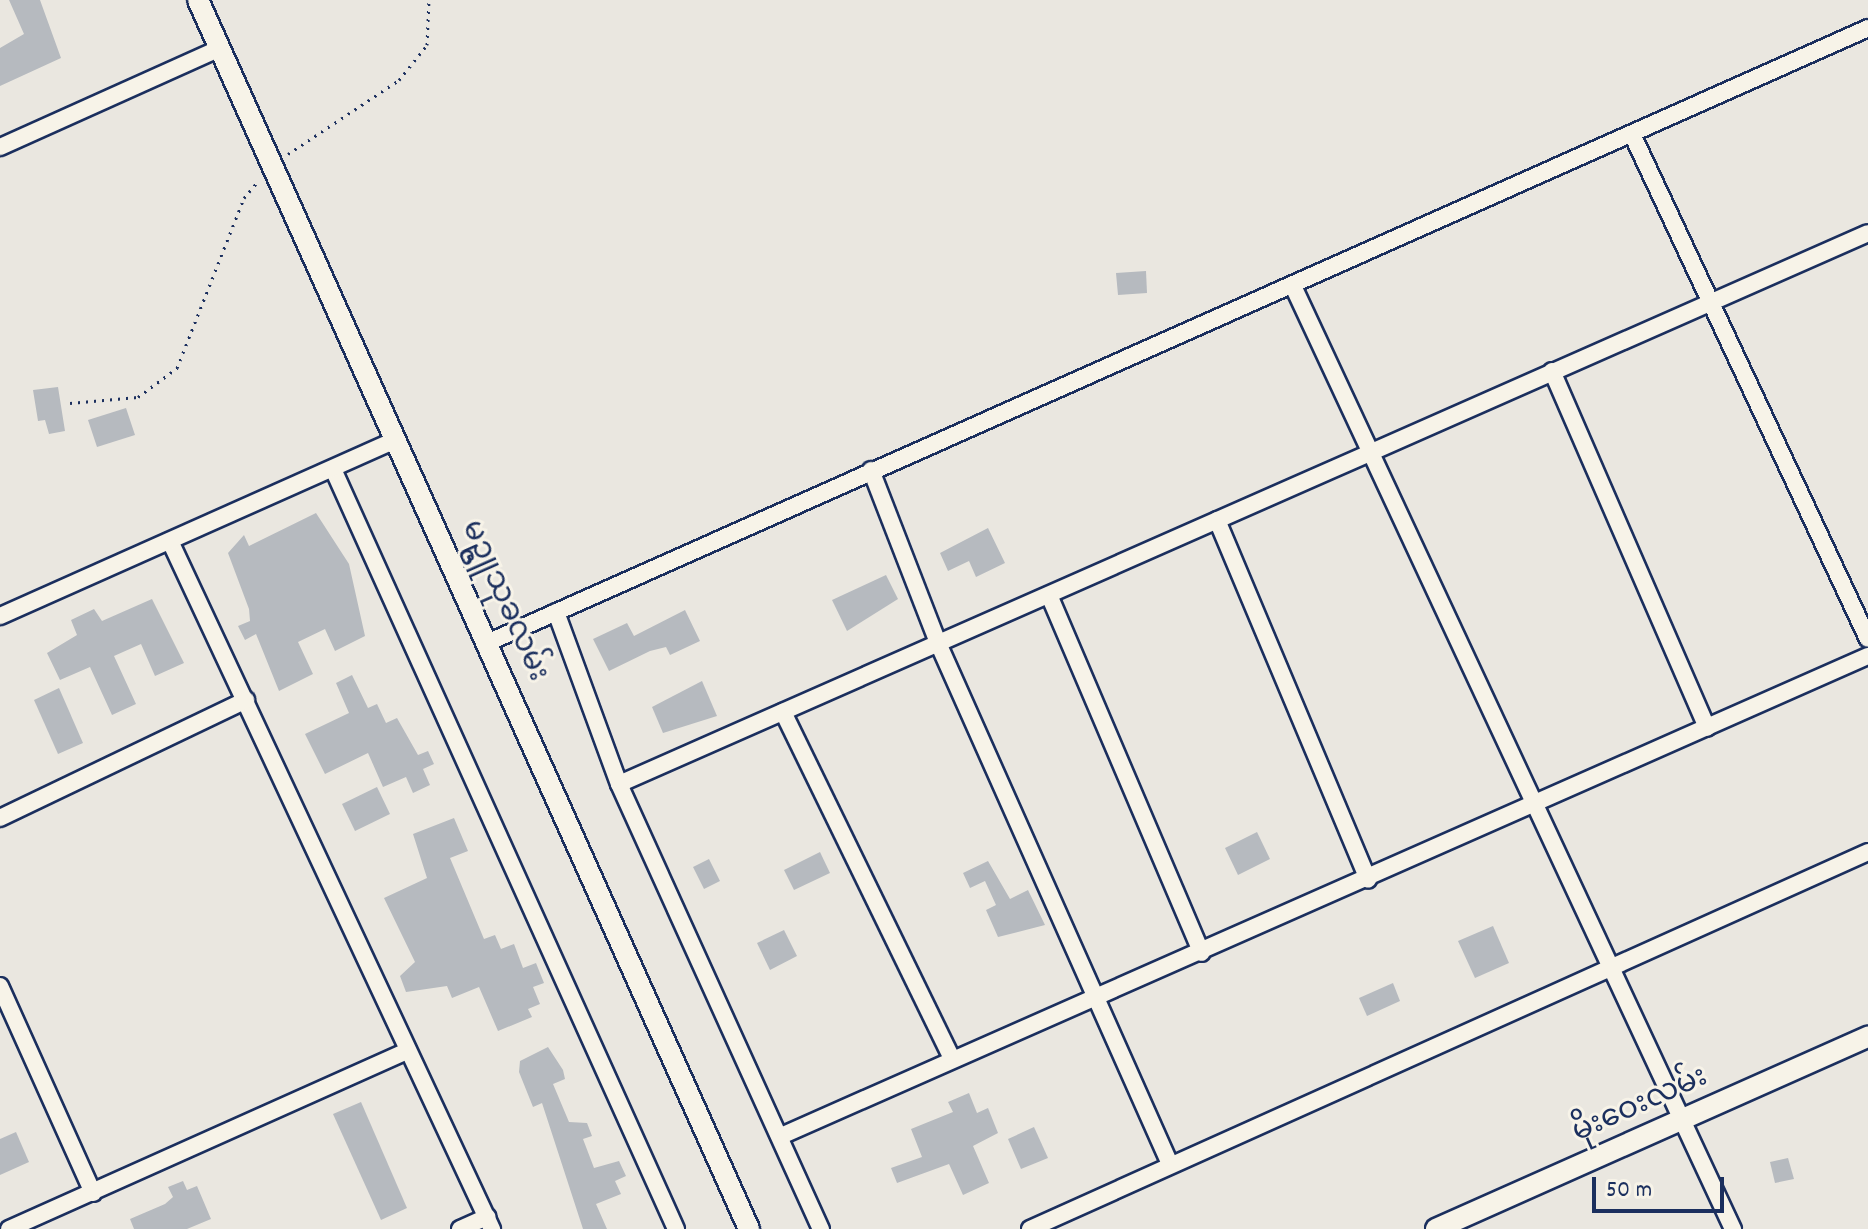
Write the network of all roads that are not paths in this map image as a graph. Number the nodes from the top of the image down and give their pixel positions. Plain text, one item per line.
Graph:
1 (198, 0) edge
2 (1868, 28) edge
3 (220, 48) junction
4 (1632, 134) junction
5 (0, 147) edge
6 (1868, 233) edge
7 (1293, 286) junction
8 (1713, 301) junction
9 (1552, 371) junction
10 (396, 440) junction
11 (1373, 449) junction
12 (333, 469) junction
13 (871, 470) junction
14 (1217, 520) junction
15 (170, 541) junction
16 (1049, 595) junction
17 (556, 612) junction
18 (0, 616) edge
19 (1868, 639) edge
20 (487, 643) junction
21 (938, 643) junction
22 (1868, 656) edge
23 (246, 700) junction
24 (783, 712) junction
25 (1707, 728) junction
26 (619, 784) junction
27 (1535, 804) junction
28 (0, 818) edge
29 (1868, 852) edge
30 (1368, 880) junction
31 (1202, 953) junction
32 (1614, 965) junction
33 (0, 986) edge
34 (1097, 999) junction
35 (1868, 1037) edge
36 (407, 1051) junction
37 (952, 1058) junction
38 (1686, 1121) junction
39 (781, 1136) junction
40 (1170, 1164) junction
41 (93, 1193) junction
42 (490, 1223) edge
43 (9, 1229) edge
44 (460, 1229) edge
45 (676, 1229) edge
46 (749, 1229) edge
47 (821, 1229) edge
48 (1030, 1229) edge
49 (1436, 1229) edge
50 (1733, 1229) edge

1 - 3 street, မဥ္ဇူသုခလမ်း
2 - 4 street
3 - 5 street
3 - 10 street, မဥ္ဇူသုခလမ်း
4 - 7 street
4 - 8 street
6 - 8 street
7 - 11 street
7 - 13 street
8 - 9 street
8 - 19 street
9 - 11 street
9 - 25 street
10 - 12 street
10 - 20 street, မဥ္ဇူသုခလမ်း
11 - 14 street
11 - 27 street
12 - 15 street
12 - 45 street
13 - 17 street
13 - 21 street
14 - 16 street
14 - 30 street
15 - 18 street
15 - 23 street
16 - 21 street
16 - 31 street
17 - 20 street
17 - 26 street
20 - 46 street, မဥ္ဇူသုခလမ်း
21 - 24 street
21 - 34 street
22 - 25 street
23 - 28 street
23 - 36 street
24 - 26 street
24 - 37 street
25 - 27 street
26 - 39 street
27 - 30 street
27 - 32 street
29 - 32 street
30 - 31 street
31 - 34 street
32 - 38 street
32 - 40 street
33 - 41 street
34 - 37 street
34 - 40 street
35 - 38 street, မိုးဝေးလမ်း
36 - 41 street
36 - 42 street
37 - 39 street
38 - 49 street, မိုးဝေးလမ်း
38 - 50 street
39 - 47 street
40 - 48 street
41 - 43 street
42 - 44 street

